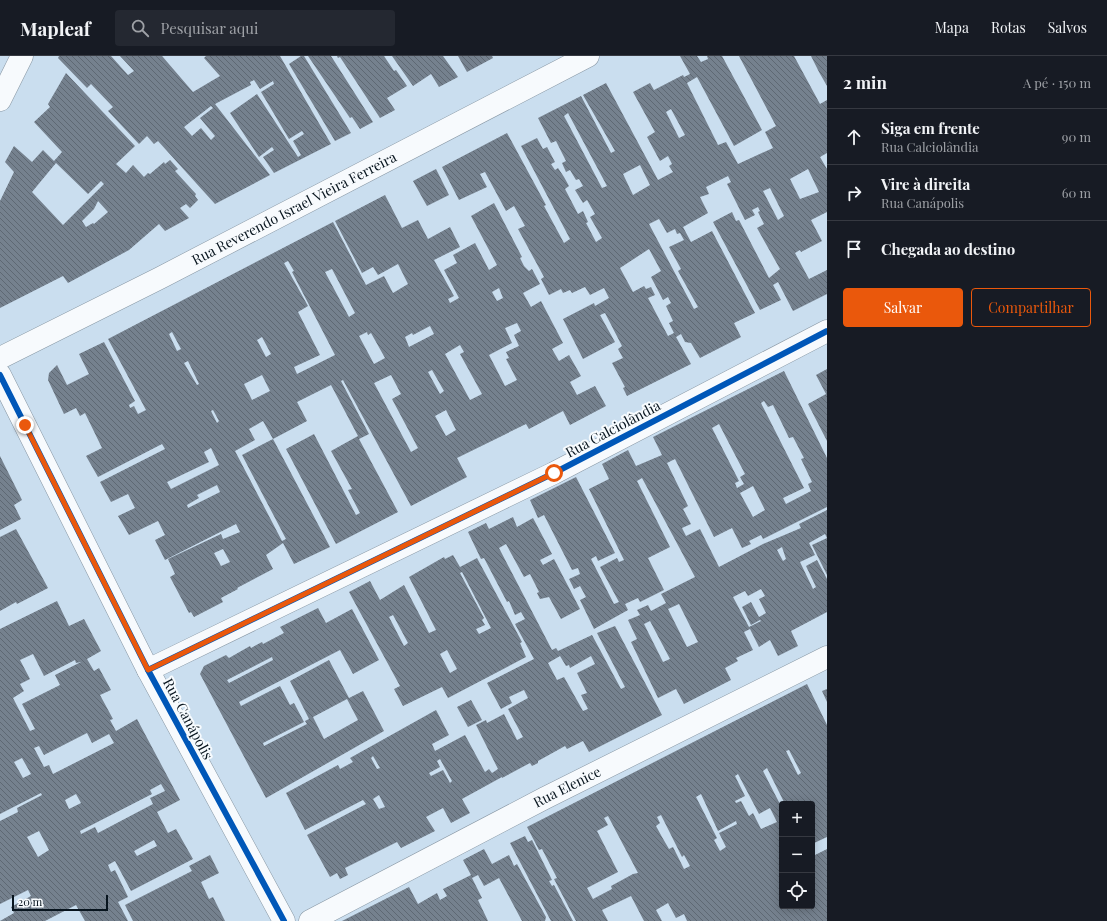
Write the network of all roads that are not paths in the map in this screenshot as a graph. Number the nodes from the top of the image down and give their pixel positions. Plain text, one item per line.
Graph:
1 (22, 56) edge
2 (588, 56) edge
3 (0, 100) edge
4 (827, 331) edge
5 (0, 358) edge
6 (0, 375) edge
7 (827, 656) edge
8 (148, 670) junction
9 (284, 921) edge
10 (310, 921) edge

1 - 3 street
2 - 5 street, Rua Reverendo Israel Vieira Ferreira
4 - 8 street, Rua Calciolândia
6 - 8 street, Rua Canápolis
7 - 10 street, Rua Elenice
8 - 9 street, Rua Canápolis

